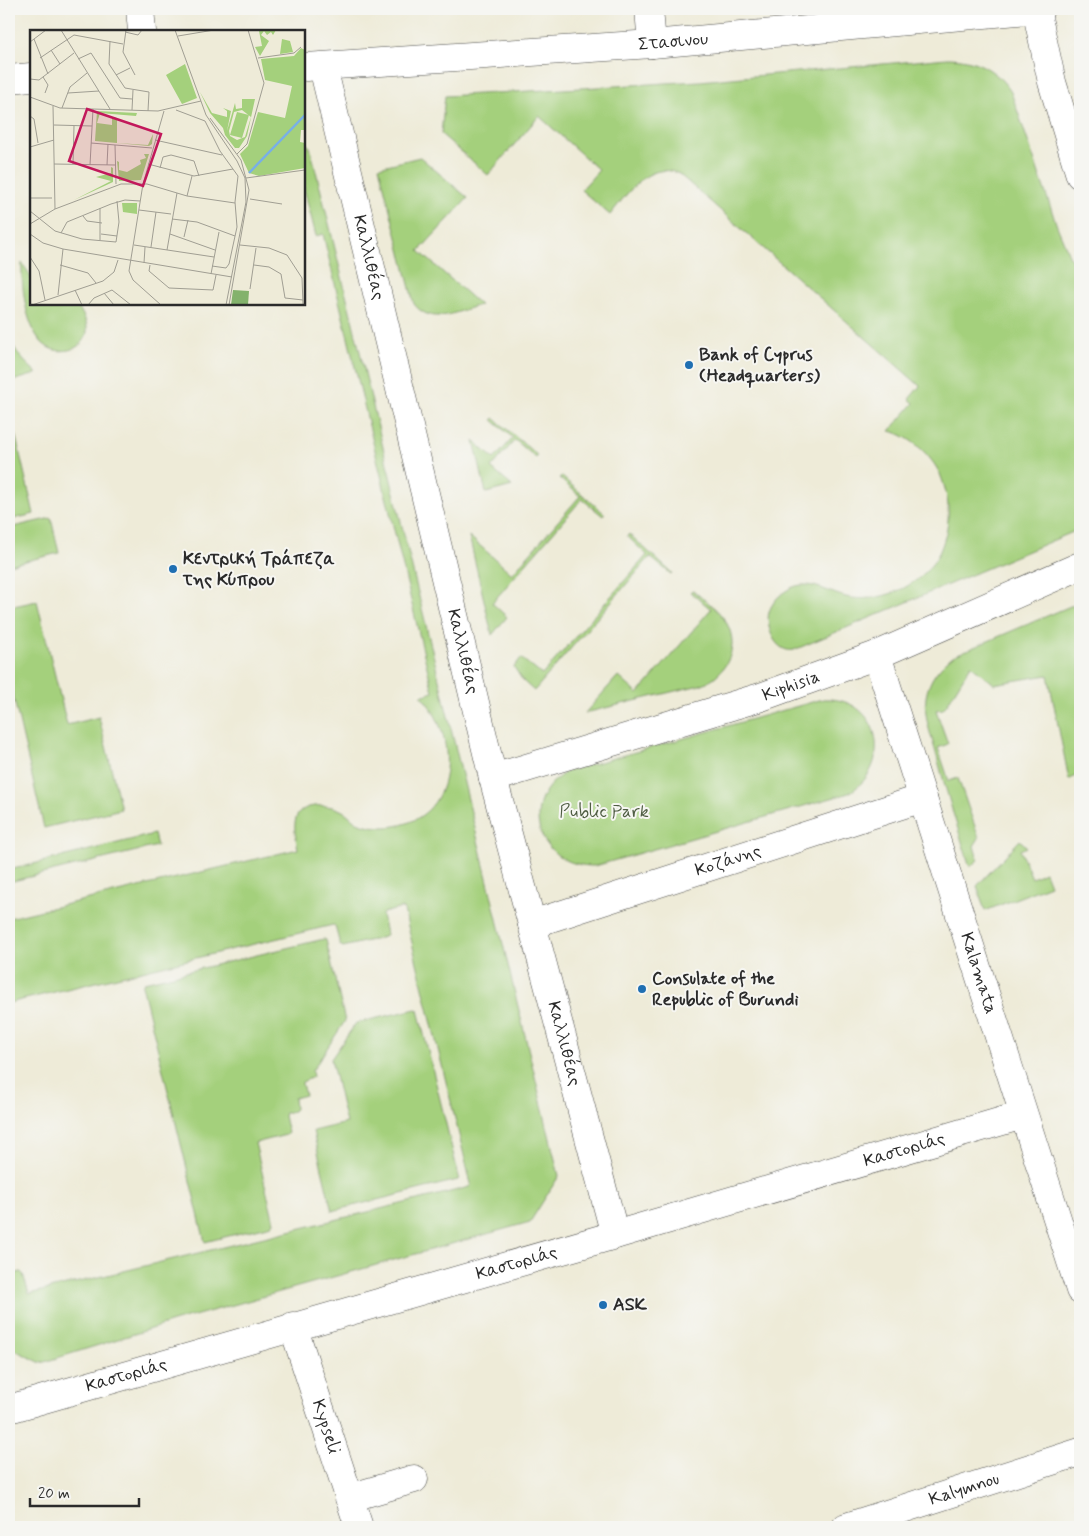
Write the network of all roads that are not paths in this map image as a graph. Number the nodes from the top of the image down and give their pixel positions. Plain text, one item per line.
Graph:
1 (140, 9) edge
2 (649, 9) edge
3 (1036, 9) edge
4 (1040, 9) edge
5 (142, 30) edge
6 (652, 44) junction
7 (313, 67) edge
8 (30, 77) edge
9 (9, 79) edge
10 (1080, 175) edge
11 (1080, 566) edge
12 (877, 655) junction
13 (493, 778) junction
14 (923, 798) junction
15 (532, 924) junction
16 (1023, 1115) junction
17 (615, 1235) junction
18 (1080, 1290) edge
19 (293, 1326) junction
20 (9, 1409) edge
21 (1080, 1452) edge
22 (414, 1479) dead end
23 (349, 1498) junction
24 (359, 1527) edge
25 (846, 1527) edge

1 - 5 street
2 - 6 street
3 - 4 street, Στασινου
3 - 6 street, Στασινου
3 - 10 street
6 - 7 street, Στασινου
7 - 13 street, Καλλιθέας
8 - 9 street
11 - 12 street, Kiphisia
12 - 13 street, Kiphisia
12 - 14 street, Kalamata
13 - 15 street, Καλλιθέας
14 - 15 street, Κοζάνης
14 - 16 street, Kalamata
15 - 17 street, Καλλιθέας
16 - 17 street, Καστοριάς
16 - 18 street, Kalamata
17 - 19 street, Καστοριάς
19 - 20 street, Καστοριάς
19 - 23 street, Kypseli
21 - 25 street, Kalymnou
22 - 23 street
23 - 24 street, Kypseli

